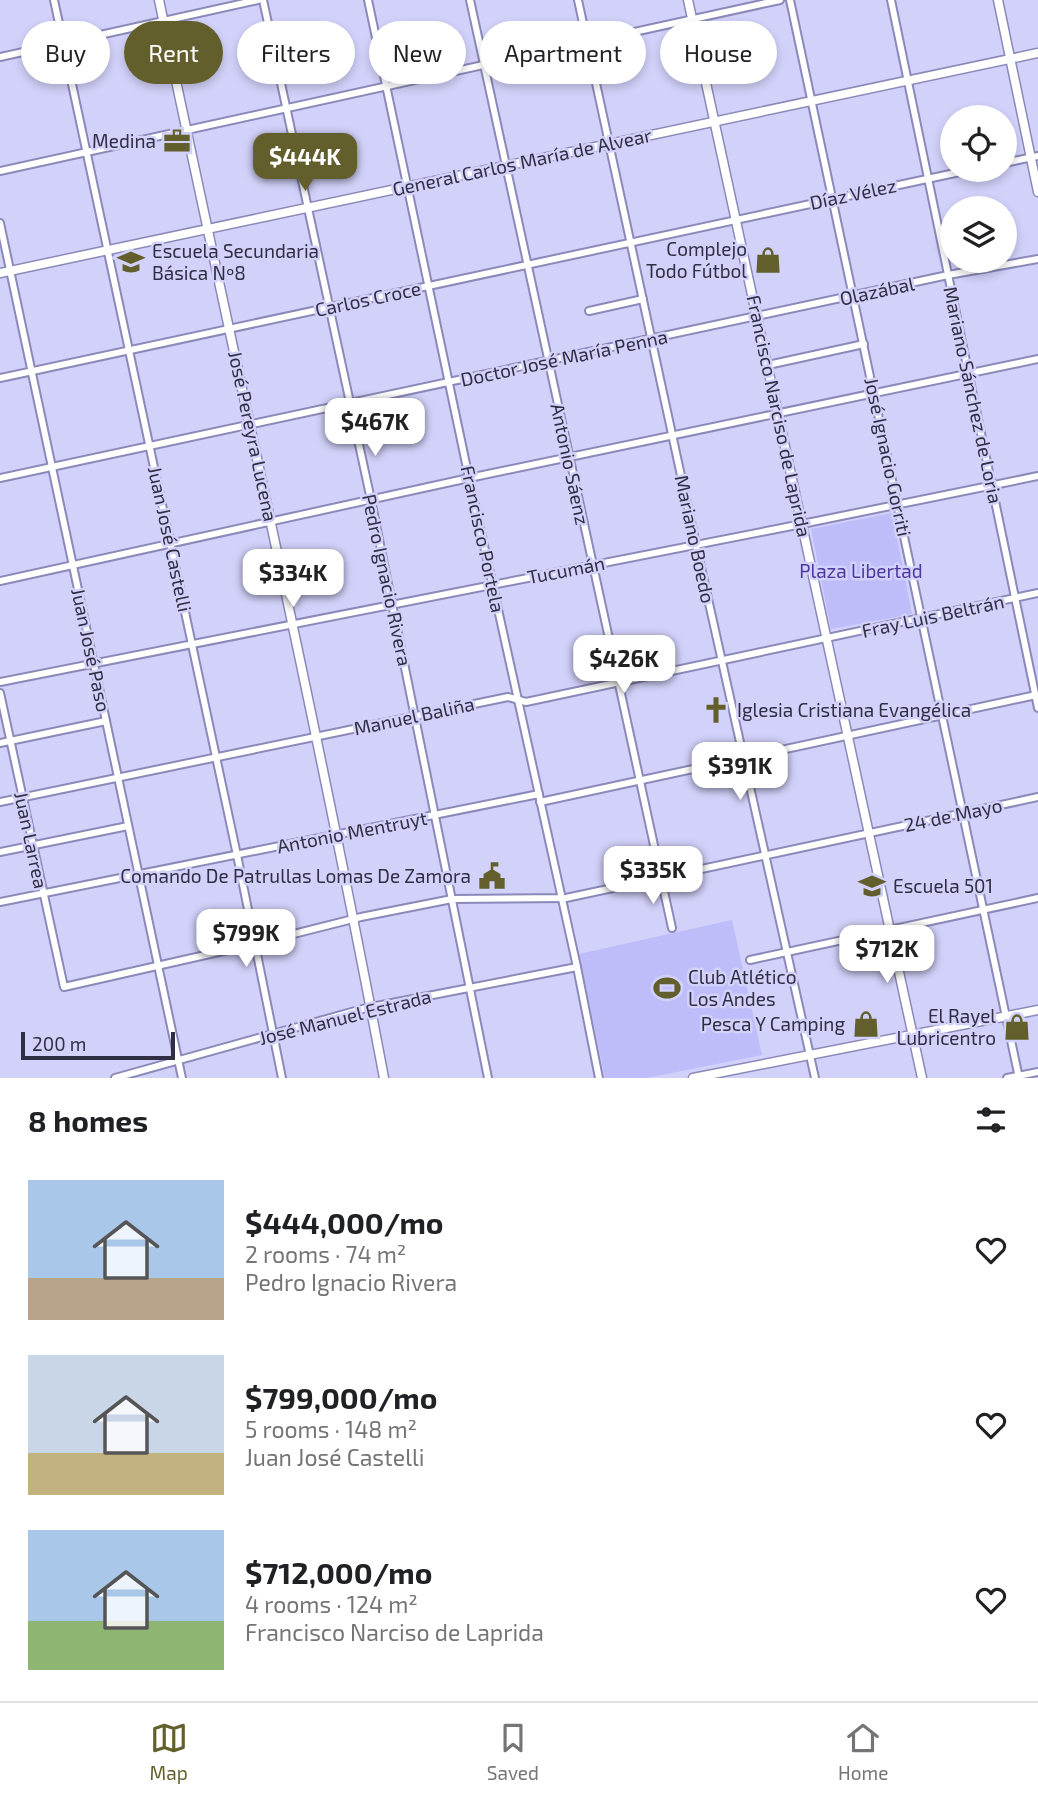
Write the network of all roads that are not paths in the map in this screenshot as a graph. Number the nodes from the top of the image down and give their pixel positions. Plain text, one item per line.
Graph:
1 (54, 0) edge
2 (159, 0) edge
3 (261, 0) edge
4 (368, 0) edge
5 (470, 0) edge
6 (578, 0) edge
7 (688, 0) edge
8 (780, 0) edge
9 (790, 0) edge
10 (891, 0) edge
11 (998, 0) edge
12 (692, 19) junction
13 (59, 21) edge
14 (163, 21) joint
15 (582, 21) edge
16 (646, 30) edge
17 (480, 46) edge
18 (21, 52) edge
19 (1038, 53) edge
20 (0, 57) edge
21 (1010, 59) junction
22 (480, 66) edge
23 (907, 81) junction
24 (73, 84) edge
25 (176, 84) edge
26 (488, 84) edge
27 (596, 84) edge
28 (387, 87) junction
29 (811, 101) junction
30 (287, 108) junction
31 (715, 121) junction
32 (186, 131) junction
33 (609, 144) junction
34 (87, 152) junction
35 (1035, 157) edge
36 (1017, 160) edge
37 (505, 166) junction
38 (0, 171) edge
39 (940, 176) edge
40 (928, 178) junction
41 (408, 187) junction
42 (1038, 192) edge
43 (832, 199) junction
44 (309, 207) junction
45 (737, 220) junction
46 (0, 223) edge
47 (209, 228) junction
48 (630, 242) junction
49 (108, 250) junction
50 (1038, 258) edge
51 (527, 265) junction
52 (10, 271) junction
53 (0, 273) edge
54 (948, 275) junction
55 (429, 286) junction
56 (853, 296) junction
57 (643, 299) junction
58 (329, 307) junction
59 (589, 310) dead end
60 (758, 316) junction
61 (230, 328) junction
62 (651, 339) junction
63 (864, 345) junction
64 (129, 350) junction
65 (1038, 359) edge
66 (547, 361) junction
67 (768, 365) junction
68 (32, 371) junction
69 (968, 374) junction
70 (0, 378) edge
71 (449, 383) junction
72 (874, 393) junction
73 (349, 404) junction
74 (778, 413) junction
75 (250, 424) junction
76 (672, 436) junction
77 (150, 446) junction
78 (568, 458) junction
79 (52, 467) junction
80 (1038, 476) edge
81 (0, 478) edge
82 (469, 478) junction
83 (992, 486) junction
84 (371, 500) junction
85 (898, 505) junction
86 (271, 521) junction
87 (802, 524) junction
88 (171, 544) junction
89 (696, 544) junction
90 (73, 565) junction
91 (591, 565) junction
92 (0, 580) edge
93 (493, 584) junction
94 (1038, 593) edge
95 (1015, 598) junction
96 (392, 604) junction
97 (922, 618) junction
98 (293, 623) junction
99 (827, 639) junction
100 (192, 644) junction
101 (722, 660) junction
102 (93, 663) junction
103 (0, 682) edge
104 (618, 682) junction
105 (0, 693) edge
106 (1037, 695) edge
107 (517, 699) junction
108 (1038, 708) edge
109 (415, 715) junction
110 (942, 716) junction
111 (106, 721) junction
112 (316, 737) junction
113 (847, 737) junction
114 (10, 741) junction
115 (0, 743) edge
116 (216, 757) junction
117 (744, 758) junction
118 (118, 778) junction
119 (639, 780) junction
120 (22, 797) junction
121 (1038, 797) edge
122 (539, 798) junction
123 (0, 802) edge
124 (962, 813) junction
125 (435, 816) junction
126 (128, 826) junction
127 (336, 834) junction
128 (869, 834) junction
129 (32, 846) junction
130 (0, 852) edge
131 (237, 855) junction
132 (765, 855) junction
133 (139, 875) junction
134 (661, 878) junction
135 (42, 894) junction
136 (562, 898) junction
137 (1038, 898) edge
138 (452, 899) junction
139 (0, 902) edge
140 (985, 910) junction
141 (354, 919) junction
142 (672, 928) dead end
143 (891, 929) junction
144 (254, 944) junction
145 (787, 952) junction
146 (750, 960) dead end
147 (158, 966) junction
148 (577, 967) junction
149 (64, 987) joint
150 (469, 988) junction
151 (370, 1007) junction
152 (1038, 1010) edge
153 (1007, 1017) junction
154 (273, 1034) junction
155 (912, 1034) junction
156 (810, 1054) junction
157 (178, 1060) junction
158 (1038, 1072) edge
159 (703, 1077) edge
160 (1019, 1077) edge
161 (115, 1078) edge
162 (181, 1078) edge
163 (282, 1078) edge
164 (384, 1078) edge
165 (488, 1078) edge
166 (598, 1078) edge
167 (693, 1078) edge
168 (815, 1078) edge
169 (922, 1078) edge
170 (1007, 1078) edge

1 - 13 street, Juan José Castelli
2 - 14 street, José Pereyra Lucena
3 - 14 street
3 - 30 street, Pedro Ignacio Rivera
4 - 28 street, Francisco Portela
5 - 17 street, Antonio Sáenz
6 - 15 street, Mariano Boedo
7 - 12 street, Francisco Narciso de Laprida
8 - 12 street
9 - 29 street, José Ignacio Gorriti
10 - 23 street, Mariano Sánchez de Loria
11 - 21 street
12 - 16 street
12 - 31 street, Francisco Narciso de Laprida
18 - 20 street
19 - 21 street, General Carlos María de Alvear
21 - 23 street, General Carlos María de Alvear
21 - 35 street
22 - 28 street
23 - 29 street, General Carlos María de Alvear
23 - 40 street, Mariano Sánchez de Loria
24 - 34 street, Juan José Castelli
25 - 32 street, José Pereyra Lucena
26 - 37 street, Antonio Sáenz
27 - 33 street, Mariano Boedo
28 - 30 street
28 - 41 street, Francisco Portela
29 - 31 street, General Carlos María de Alvear
29 - 43 street, José Ignacio Gorriti
30 - 32 street
30 - 44 street, Pedro Ignacio Rivera
31 - 33 street, General Carlos María de Alvear
31 - 45 street, Francisco Narciso de Laprida
32 - 34 street
32 - 47 street, José Pereyra Lucena
33 - 37 street, General Carlos María de Alvear
33 - 48 street, Mariano Boedo
34 - 38 street
34 - 49 street, Juan José Castelli
35 - 36 street
35 - 42 street
37 - 41 street, General Carlos María de Alvear
37 - 51 street, Antonio Sáenz
39 - 40 street, Díaz Vélez
40 - 43 street, Díaz Vélez
40 - 54 street, Mariano Sánchez de Loria
41 - 44 street, General Carlos María de Alvear
41 - 55 street, Francisco Portela
43 - 45 street, Díaz Vélez
43 - 56 street, José Ignacio Gorriti
44 - 47 street, General Carlos María de Alvear
44 - 58 street, Pedro Ignacio Rivera
45 - 48 street, Carlos Croce
45 - 60 street, Francisco Narciso de Laprida
46 - 52 street, Juan José Paso
47 - 49 street, General Carlos María de Alvear
47 - 61 street, José Pereyra Lucena
48 - 51 street, Carlos Croce
48 - 57 street, Mariano Boedo
49 - 52 street, General Carlos María de Alvear
49 - 64 street, Juan José Castelli
50 - 54 street, Olazábal
51 - 55 street, Carlos Croce
51 - 66 street, Antonio Sáenz
52 - 53 street, General Carlos María de Alvear
52 - 68 street, Juan José Paso
54 - 56 street, Olazábal
54 - 69 street, Mariano Sánchez de Loria
55 - 58 street, Carlos Croce
55 - 71 street, Francisco Portela
56 - 60 street, Olazábal
56 - 63 street, José Ignacio Gorriti
57 - 59 street
57 - 62 street, Mariano Boedo
58 - 61 street, Carlos Croce
58 - 73 street, Pedro Ignacio Rivera
60 - 62 street, Doctor José María Penna
60 - 67 street, Francisco Narciso de Laprida
61 - 64 street, Carlos Croce
61 - 75 street, José Pereyra Lucena
62 - 66 street, Doctor José María Penna
62 - 76 street, Mariano Boedo
63 - 67 street
63 - 72 street, José Ignacio Gorriti
64 - 68 street, Carlos Croce
64 - 77 street, Juan José Castelli
65 - 69 street
66 - 71 street, Doctor José María Penna
66 - 78 street, Antonio Sáenz
67 - 74 street, Francisco Narciso de Laprida
68 - 70 street, Carlos Croce
68 - 79 street, Juan José Paso
69 - 72 street
69 - 83 street, Mariano Sánchez de Loria
71 - 73 street, Doctor José María Penna
71 - 82 street, Francisco Portela
72 - 74 street
72 - 85 street, José Ignacio Gorriti
73 - 75 street, Doctor José María Penna
73 - 84 street, Pedro Ignacio Rivera
74 - 76 street
74 - 87 street, Francisco Narciso de Laprida
75 - 77 street, Doctor José María Penna
75 - 86 street, José Pereyra Lucena
76 - 78 street
76 - 89 street, Mariano Boedo
77 - 79 street, Doctor José María Penna
77 - 88 street, Juan José Castelli
78 - 82 street
78 - 91 street, Antonio Sáenz
79 - 81 street, Doctor José María Penna
79 - 90 street, Juan José Paso
80 - 83 street, Tucumán
82 - 84 street
82 - 93 street, Francisco Portela
83 - 85 street, Tucumán
83 - 95 street, Mariano Sánchez de Loria
84 - 86 street
84 - 96 street, Pedro Ignacio Rivera
85 - 87 street, Tucumán
85 - 97 street, José Ignacio Gorriti
86 - 88 street
86 - 98 street, José Pereyra Lucena
87 - 89 street, Tucumán
87 - 99 street, Francisco Narciso de Laprida
88 - 90 street
88 - 100 street, Juan José Castelli
89 - 91 street, Tucumán
89 - 101 street, Mariano Boedo
90 - 92 street
90 - 102 street, Juan José Paso
91 - 93 street, Tucumán
91 - 104 street, Antonio Sáenz
93 - 96 street, Tucumán
93 - 107 street, Francisco Portela
94 - 95 street, Fray Luis Beltrán
95 - 97 street, Fray Luis Beltrán
95 - 106 street, Mariano Sánchez de Loria
96 - 98 street, Tucumán
96 - 109 street, Pedro Ignacio Rivera
97 - 99 street, Fray Luis Beltrán
97 - 110 street, José Ignacio Gorriti
98 - 100 street, Tucumán
98 - 112 street, José Pereyra Lucena
99 - 101 street, Manuel Baliña
99 - 113 street, Francisco Narciso de Laprida
100 - 102 street, Tucumán
100 - 116 street, Juan José Castelli
101 - 104 street, Manuel Baliña
101 - 117 street, Mariano Boedo
102 - 103 street, Tucumán
102 - 111 street, Juan José Paso
104 - 107 street, Manuel Baliña
104 - 119 street, Antonio Sáenz
105 - 114 street, Juan Larrea
106 - 108 street, Mariano Sánchez de Loria
106 - 110 street, Antonio Mentruyt
107 - 109 street, Manuel Baliña
107 - 122 street, Francisco Portela
109 - 112 street, Manuel Baliña
109 - 125 street, Pedro Ignacio Rivera
110 - 113 street, Antonio Mentruyt
110 - 124 street, José Ignacio Gorriti
111 - 114 street
111 - 118 street, Juan José Paso
112 - 116 street, Manuel Baliña
112 - 127 street, José Pereyra Lucena
113 - 117 street, Antonio Mentruyt
113 - 128 street, Francisco Narciso de Laprida
114 - 115 street
114 - 120 street, Juan Larrea
116 - 118 street, Manuel Baliña
116 - 131 street, Juan José Castelli
117 - 119 street, Antonio Mentruyt
117 - 132 street, Mariano Boedo
118 - 120 street, Manuel Baliña
118 - 126 street, Juan José Paso
119 - 122 street, Antonio Mentruyt
119 - 134 street, Antonio Sáenz
120 - 123 street, Manuel Baliña
120 - 129 street, Juan Larrea
121 - 124 street, 24 de Mayo
122 - 125 street, Antonio Mentruyt
122 - 136 street, Francisco Portela
124 - 128 street, 24 de Mayo
124 - 140 street, José Ignacio Gorriti
125 - 127 street, Antonio Mentruyt
125 - 138 street, Pedro Ignacio Rivera
126 - 129 street
126 - 133 street, Juan José Paso
127 - 131 street, Antonio Mentruyt
127 - 141 street, José Pereyra Lucena
128 - 132 street, 24 de Mayo
128 - 143 street, Francisco Narciso de Laprida
129 - 130 street
129 - 135 street, Juan Larrea
131 - 133 street, Antonio Mentruyt
131 - 144 street, Juan José Castelli
132 - 134 street, 24 de Mayo
132 - 145 street, Mariano Boedo
133 - 135 street, Antonio Mentruyt
133 - 147 street, Juan José Paso
134 - 136 street, 24 de Mayo
134 - 142 street, Antonio Sáenz
135 - 139 street, Antonio Mentruyt
135 - 149 street, Juan Larrea
136 - 138 street, 24 de Mayo
136 - 148 street, Francisco Portela
137 - 140 street
138 - 141 street, 24 de Mayo
138 - 150 street, Pedro Ignacio Rivera
140 - 143 street
140 - 153 street, José Ignacio Gorriti
141 - 144 street, 24 de Mayo
141 - 151 street, José Pereyra Lucena
143 - 145 street
143 - 155 street, Francisco Narciso de Laprida
144 - 147 street, 24 de Mayo
144 - 154 street, Juan José Castelli
145 - 146 street
145 - 156 street, Mariano Boedo
147 - 149 street, 24 de Mayo
147 - 157 street, Juan José Paso
148 - 150 street, José Manuel Estrada
148 - 166 street, Francisco Portela
150 - 151 street, José Manuel Estrada
150 - 165 street, Pedro Ignacio Rivera
151 - 154 street, José Manuel Estrada
151 - 164 street, José Pereyra Lucena
152 - 153 street
153 - 155 street
153 - 160 street, José Ignacio Gorriti
154 - 157 street, José Manuel Estrada
154 - 163 street, Juan José Castelli
155 - 156 street
155 - 169 street, Francisco Narciso de Laprida
156 - 159 street
156 - 168 street, Mariano Boedo
157 - 161 street, José Manuel Estrada
157 - 162 street, Juan José Paso
158 - 160 street
159 - 167 street
160 - 170 street

